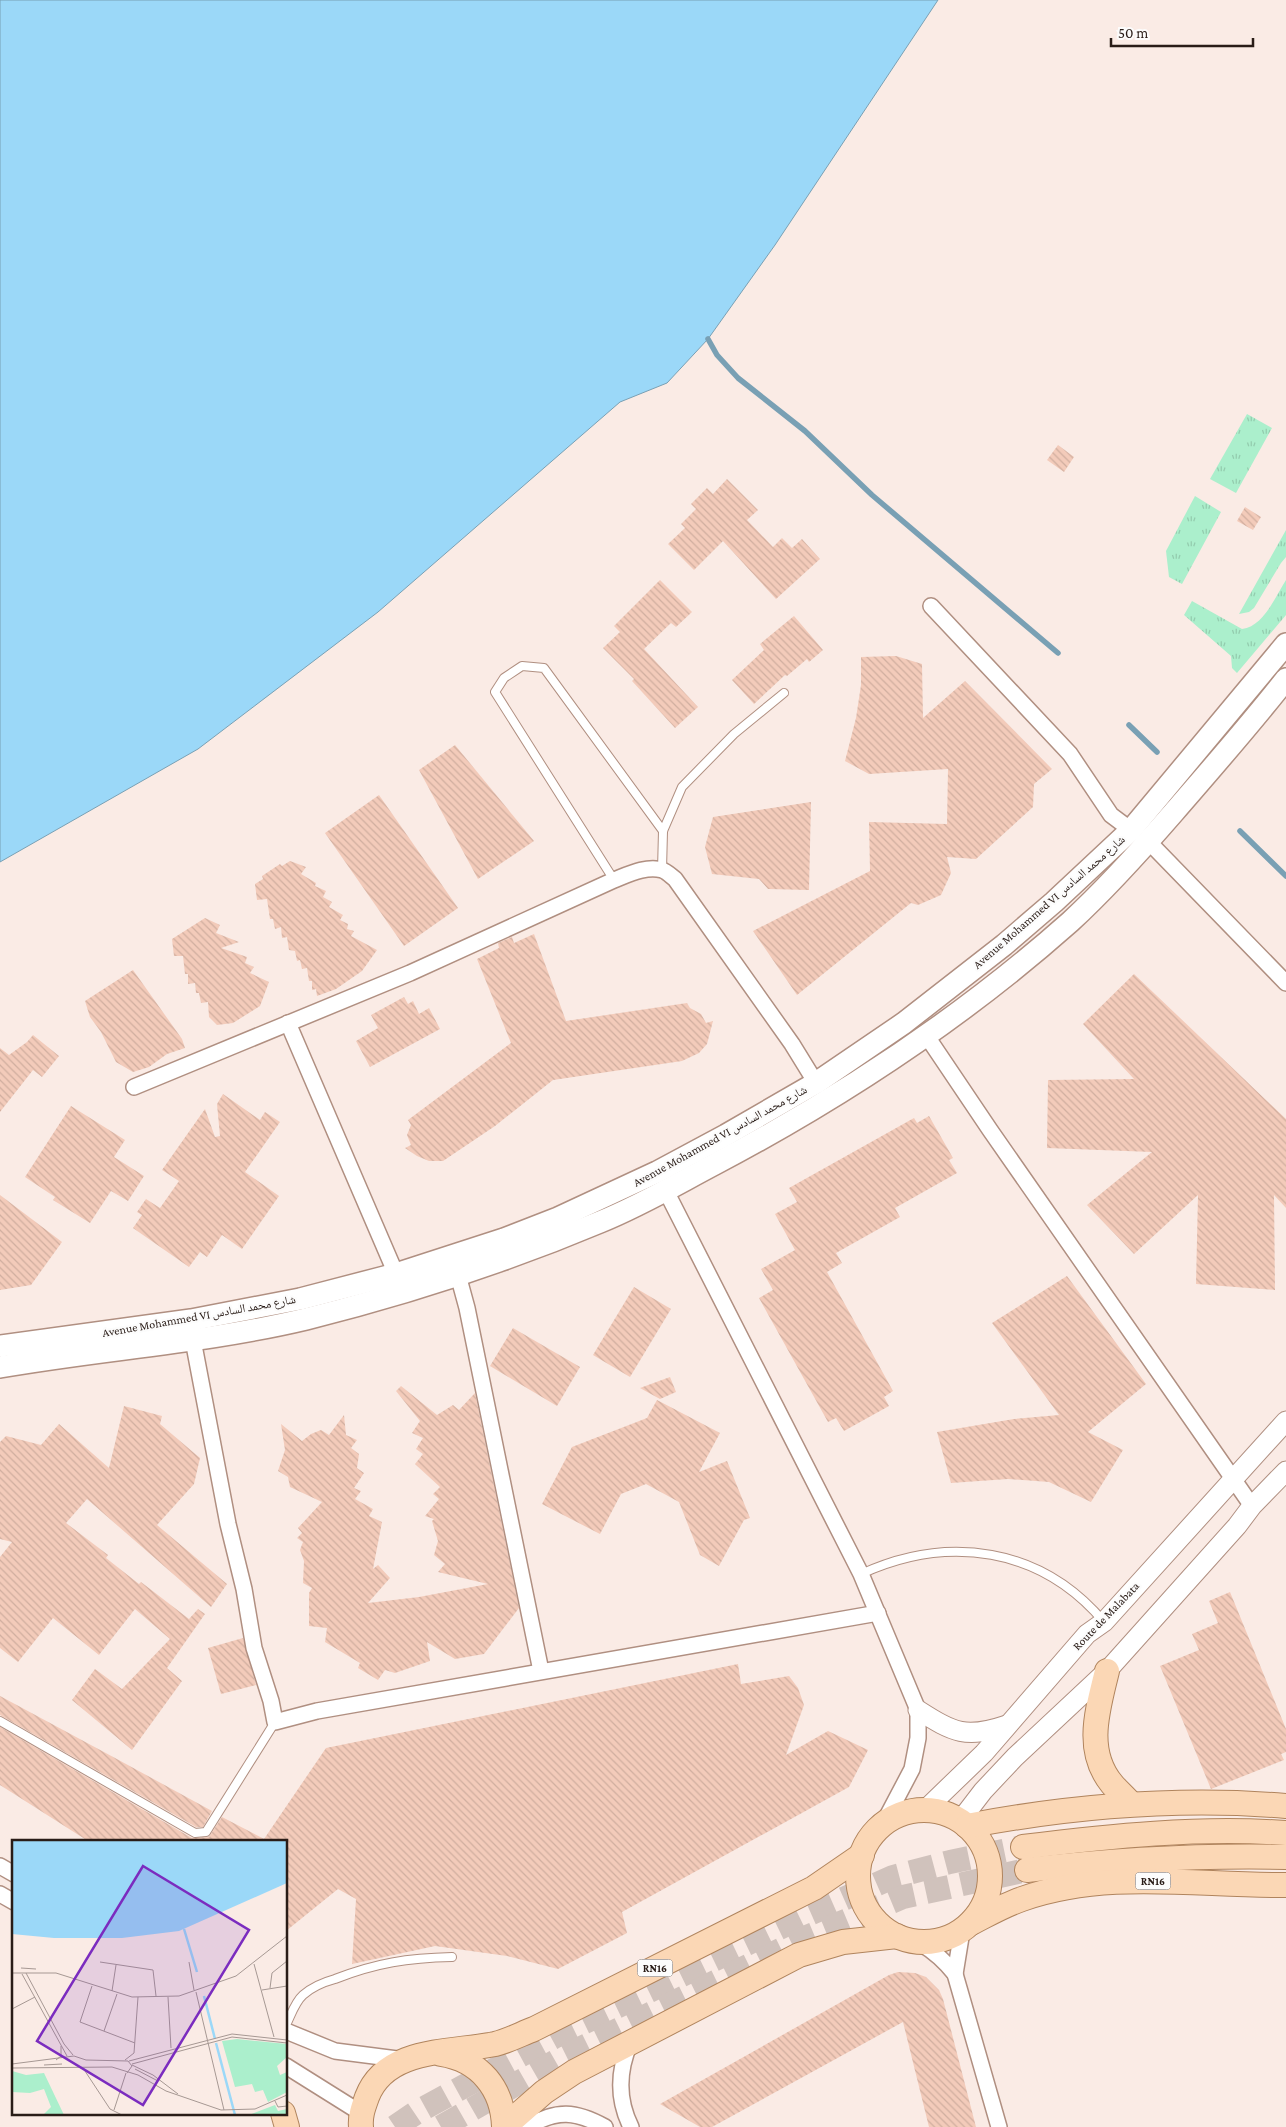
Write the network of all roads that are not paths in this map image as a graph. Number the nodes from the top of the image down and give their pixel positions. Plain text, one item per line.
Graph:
1 (931, 606) dead end
2 (1286, 644) edge
3 (1286, 679) edge
4 (784, 693) dead end
5 (1147, 827) junction
6 (663, 831) junction
7 (662, 870) junction
8 (614, 880) junction
9 (1286, 983) edge
10 (288, 1023) junction
11 (926, 1035) junction
12 (816, 1083) junction
13 (134, 1087) dead end
14 (666, 1191) junction
15 (396, 1274) junction
16 (458, 1275) junction
17 (193, 1340) junction
18 (0, 1346) edge
19 (0, 1367) edge
20 (1286, 1421) edge
21 (1286, 1471) edge
22 (1234, 1478) junction
23 (1252, 1506) junction
24 (861, 1574) junction
25 (878, 1613) junction
26 (1104, 1622) junction
27 (541, 1671) junction
28 (1107, 1671) junction
29 (918, 1710) junction
30 (0, 1721) edge
31 (275, 1722) junction
32 (1008, 1725) junction
33 (1131, 1804) junction
34 (1286, 1806) edge
35 (925, 1810) junction
36 (964, 1824) junction
37 (882, 1826) junction
38 (1286, 1833) edge
39 (862, 1855) junction
40 (1286, 1857) edge
41 (0, 1866) edge
42 (12, 1873) edge
43 (1286, 1885) edge
44 (0, 1894) edge
45 (12, 1901) edge
46 (966, 1927) junction
47 (898, 1936) junction
48 (920, 1943) junction
49 (452, 1957) dead end
50 (955, 1974) junction
51 (288, 2021) edge
52 (288, 2031) edge
53 (630, 2042) junction
54 (437, 2053) junction
55 (405, 2060) junction
56 (288, 2068) edge
57 (283, 2114) edge
58 (359, 2122) edge
59 (287, 2127) edge
60 (504, 2127) edge
61 (527, 2127) edge
62 (605, 2127) edge
63 (631, 2127) edge
64 (999, 2127) edge

1 - 5 street
2 - 5 main road, Avenue Mohammed VI شارع محمد السادس
3 - 5 main road, Avenue Mohammed VI شارع محمد السادس
4 - 6 lane
5 - 9 street
5 - 11 main road, Avenue Mohammed VI شارع محمد السادس
5 - 12 main road, Avenue Mohammed VI شارع محمد السادس
6 - 7 lane
6 - 8 lane
7 - 8 street
7 - 12 street
8 - 10 street
10 - 13 street
10 - 15 street
11 - 14 main road, Avenue Mohammed VI شارع محمد السادس
11 - 22 street
12 - 15 main road, Avenue Mohammed VI شارع محمد السادس
14 - 16 main road, Avenue Mohammed VI شارع محمد السادس
14 - 24 street
15 - 18 main road, Avenue Mohammed VI شارع محمد السادس
16 - 17 main road, Avenue Mohammed VI شارع محمد السادس
16 - 27 street
17 - 19 main road, Avenue Mohammed VI شارع محمد السادس
17 - 31 street
20 - 22 street, Route de Malabata
21 - 23 street
22 - 23 street
22 - 26 street, Route de Malabata
23 - 28 street
24 - 25 street
24 - 26 lane
25 - 27 street
25 - 29 street
26 - 32 street, Route de Malabata
27 - 31 street
28 - 33 main road
28 - 36 street
29 - 32 street
29 - 37 street
30 - 31 lane
32 - 35 street, Route de Malabata
33 - 34 main road
33 - 36 main road
35 - 36 main road, RN16
35 - 37 main road, RN16
36 - 46 main road
37 - 39 main road, RN16
38 - 40 main road, RN16 / RN16
39 - 47 main road, RN16
39 - 54 main road, RN16
41 - 42 street
43 - 46 main road, RN16
44 - 45 street
46 - 48 main road, RN16
46 - 50 street
47 - 48 main road, RN16
47 - 53 main road, RN16
48 - 50 street
49 - 51 lane
50 - 64 street
52 - 55 street
53 - 60 main road, RN16
53 - 63 street
54 - 55 main road, RN16
54 - 60 main road, RN16
55 - 58 main road, RN16
56 - 58 street
57 - 59 main road
61 - 62 street

